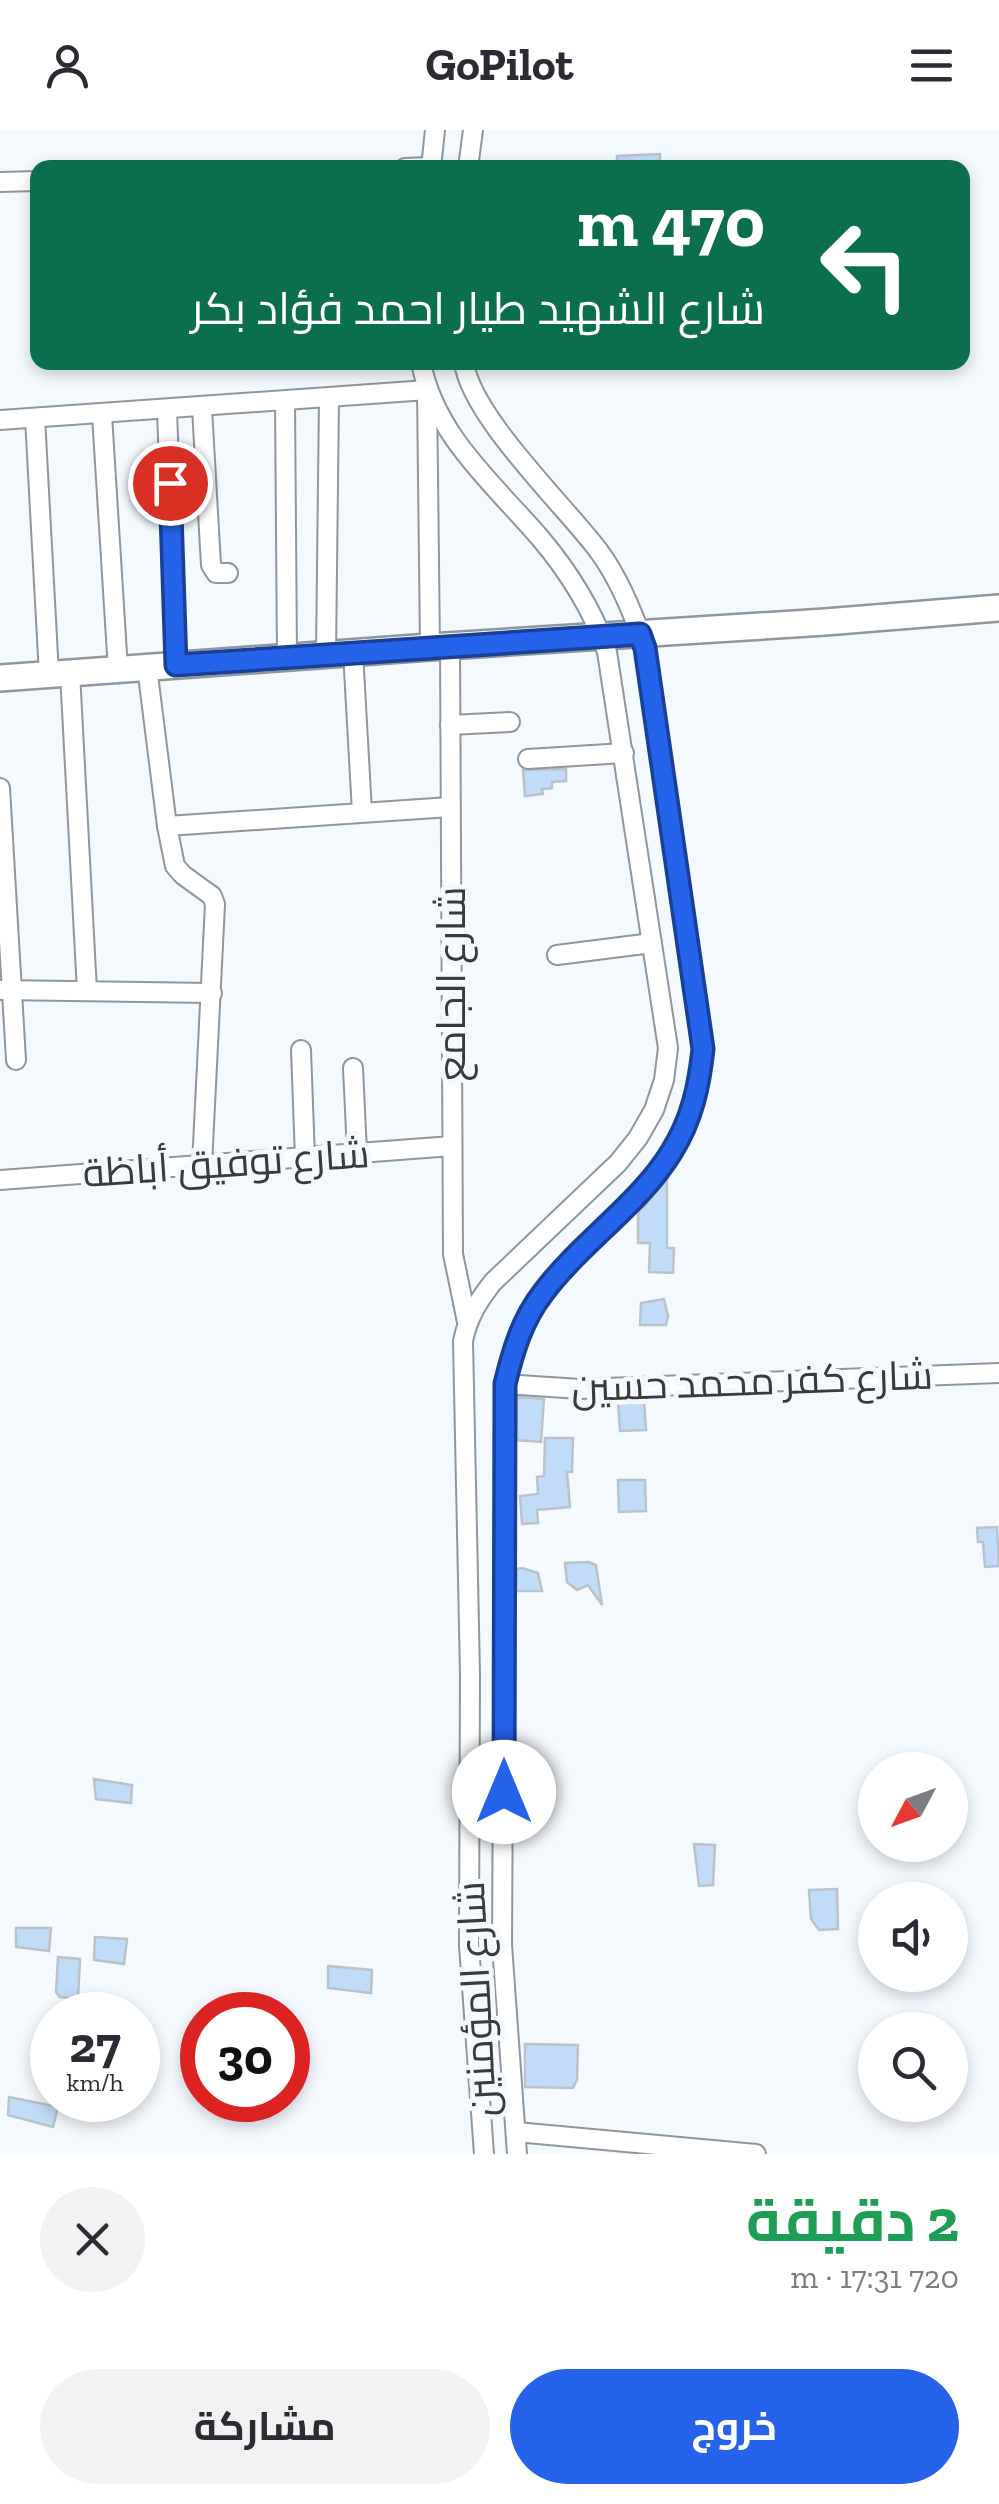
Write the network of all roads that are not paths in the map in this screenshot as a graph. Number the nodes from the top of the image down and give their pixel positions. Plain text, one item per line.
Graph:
1 (434, 130) edge
2 (473, 130) edge
3 (432, 160) edge
4 (469, 160) edge
5 (30, 181) edge
6 (0, 182) edge
7 (423, 370) edge
8 (465, 370) edge
9 (428, 390) junction
10 (329, 398) junction
11 (285, 401) junction
12 (202, 408) junction
13 (167, 410) junction
14 (102, 415) junction
15 (36, 418) junction
16 (0, 420) edge
17 (228, 573) dead end
18 (999, 608) edge
19 (640, 634) junction
20 (602, 636) junction
21 (440, 646) junction
22 (353, 652) junction
23 (326, 654) junction
24 (287, 657) junction
25 (176, 665) junction
26 (147, 667) junction
27 (118, 670) junction
28 (60, 674) junction
29 (0, 678) edge
30 (510, 722) dead end
31 (450, 725) junction
32 (624, 754) junction
33 (528, 760) dead end
34 (0, 788) edge
35 (450, 807) junction
36 (362, 812) junction
37 (167, 826) junction
38 (652, 944) junction
39 (557, 955) dead end
40 (6, 990) edge
41 (87, 991) junction
42 (212, 993) junction
43 (301, 1050) dead end
44 (16, 1060) dead end
45 (353, 1068) dead end
46 (452, 1146) junction
47 (357, 1153) junction
48 (305, 1158) junction
49 (202, 1164) junction
50 (0, 1180) edge
51 (467, 1322) junction
52 (999, 1374) edge
53 (505, 1384) junction
54 (469, 1944) junction
55 (502, 1944) junction
56 (516, 2132) junction
57 (672, 2150) edge
58 (484, 2154) edge
59 (517, 2154) edge
60 (756, 2154) edge

1 - 3 street
2 - 4 street
5 - 6 street
7 - 9 street, شارع المؤمنين
8 - 19 street, شارع المؤمنين
9 - 10 street
9 - 20 street, شارع المؤمنين
9 - 21 street, شارع الجامع
10 - 11 street
10 - 23 street
11 - 12 street
11 - 24 street
12 - 13 street
12 - 17 street
13 - 14 street
13 - 25 street
14 - 15 street
14 - 27 street
15 - 16 street
15 - 28 street
18 - 19 street
19 - 20 street
19 - 53 street, شارع المؤمنين
20 - 21 street
20 - 32 street, شارع المؤمنين
21 - 22 street
21 - 31 street, شارع الجامع
22 - 23 street
22 - 36 street
23 - 24 street
24 - 25 street
25 - 26 street
26 - 27 street
26 - 37 street
27 - 28 street
28 - 29 street
28 - 41 street
30 - 31 street
31 - 35 street, شارع الجامع
32 - 33 street
32 - 38 street, شارع المؤمنين
34 - 40 street
35 - 36 street
35 - 46 street, شارع الجامع
36 - 37 street
37 - 42 street
38 - 39 street
38 - 51 street, شارع المؤمنين
40 - 41 street
40 - 44 street
41 - 42 street
42 - 49 street
43 - 48 street
45 - 47 street
46 - 47 street, شارع توفيق أباظة
46 - 51 street, شارع الجامع
47 - 48 street, شارع توفيق أباظة
48 - 49 street, شارع توفيق أباظة
49 - 50 street, شارع توفيق أباظة
51 - 54 street, شارع المؤمنين
52 - 53 street, شارع كفر محمد حسين
53 - 55 street, شارع المؤمنين
54 - 55 street
54 - 58 street, شارع المؤمنين
55 - 56 street, شارع المؤمنين
56 - 57 street
56 - 59 street, شارع المؤمنين
57 - 60 street

